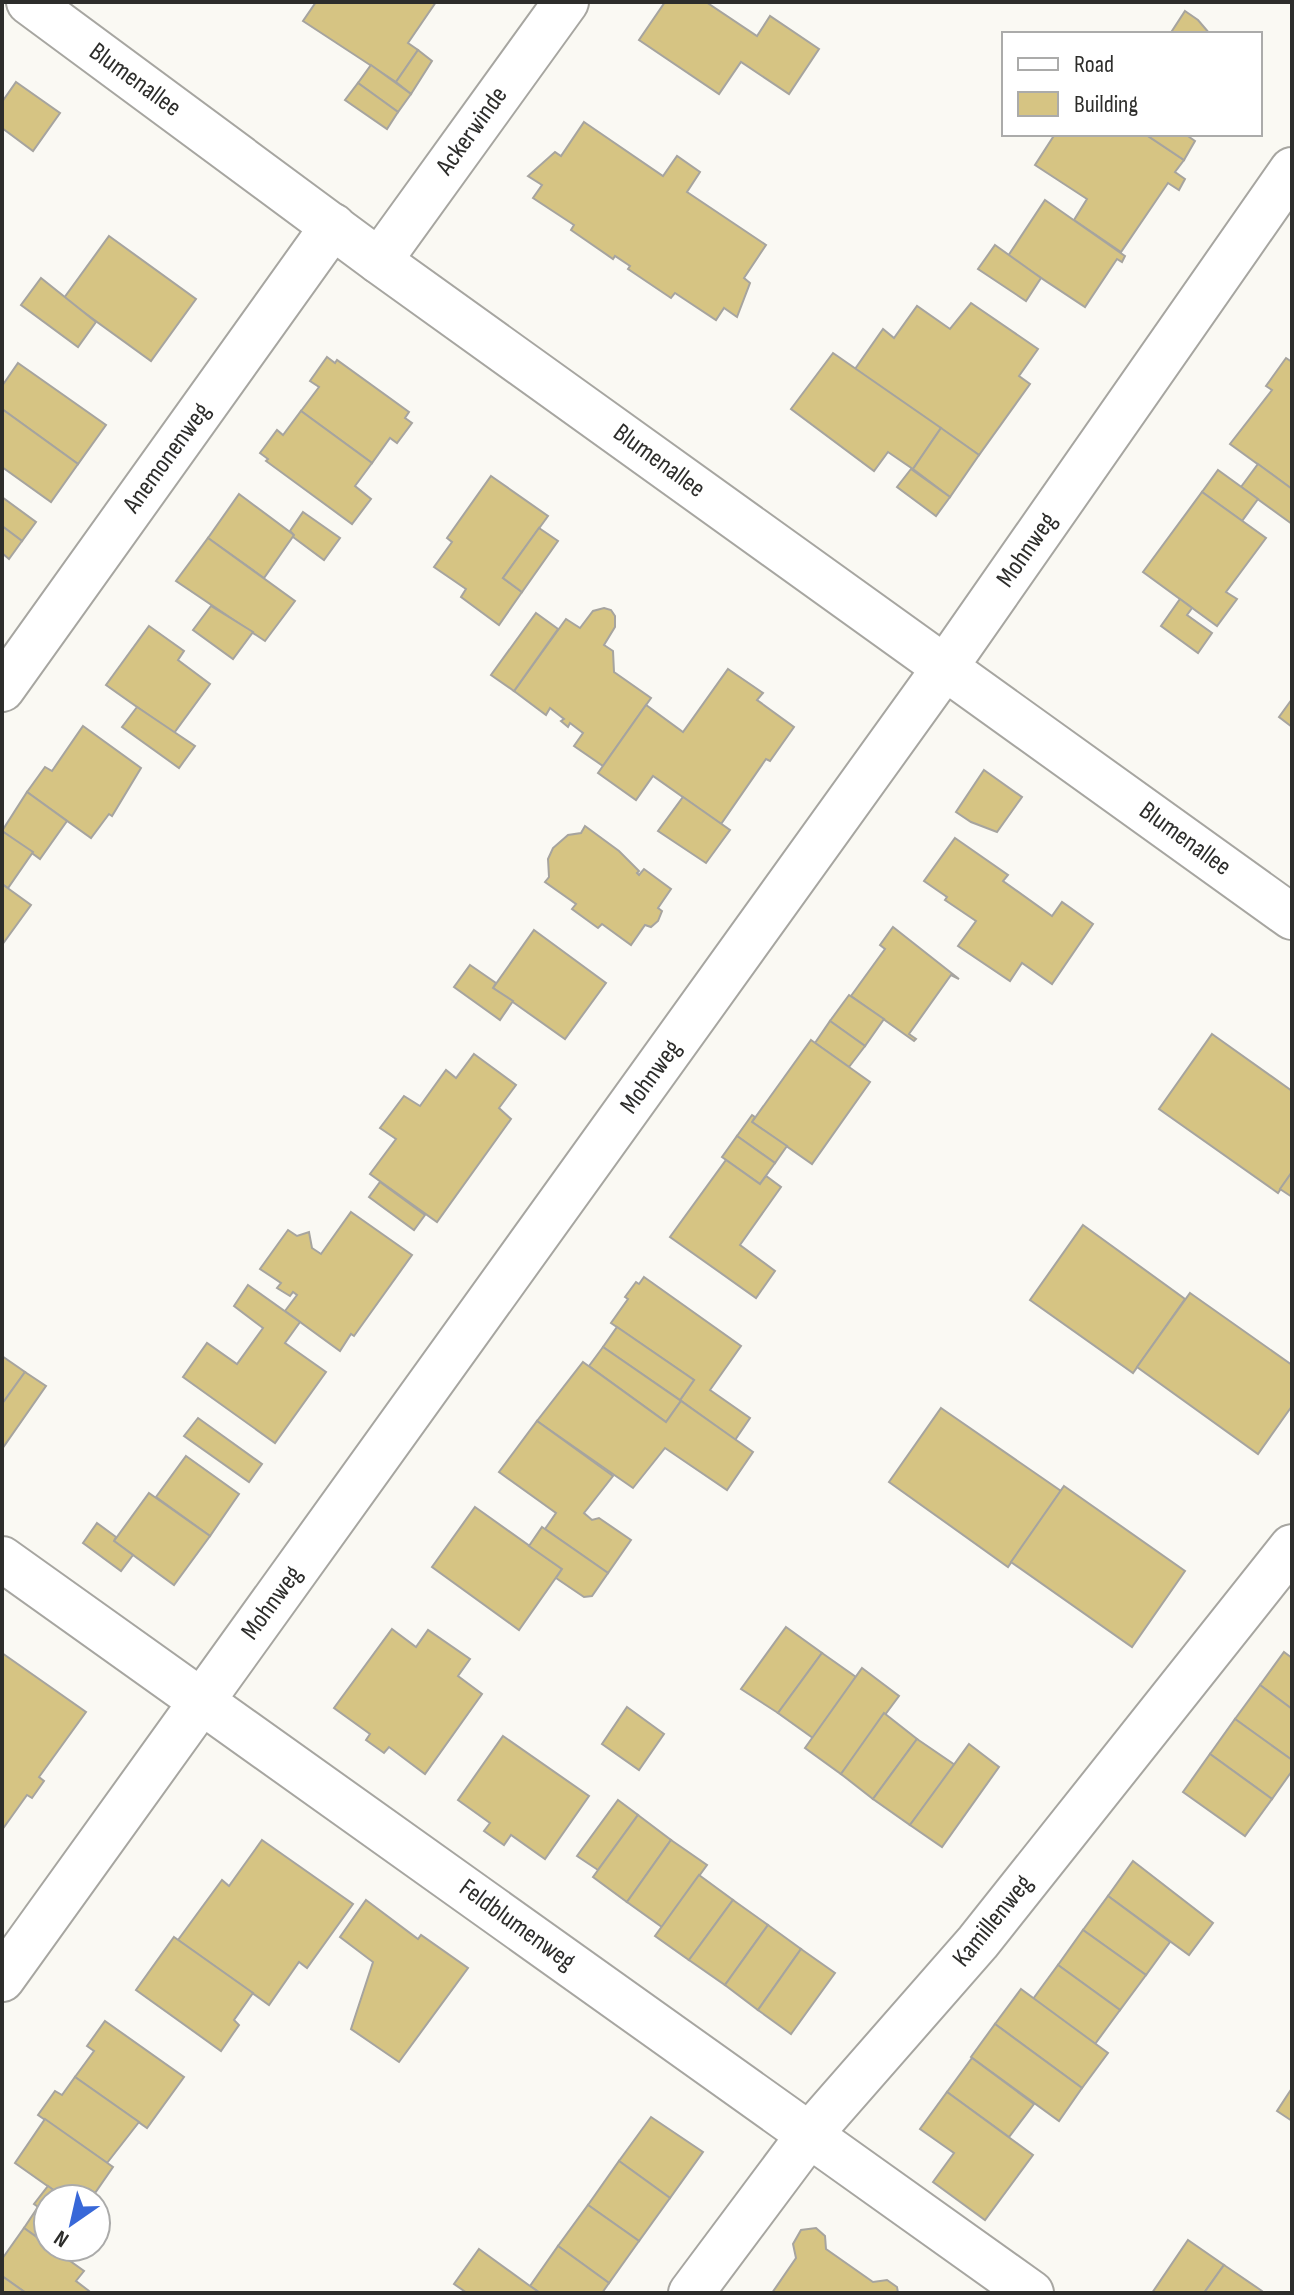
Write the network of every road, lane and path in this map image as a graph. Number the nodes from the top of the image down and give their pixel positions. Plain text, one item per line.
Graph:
1 (29, 2) edge
2 (566, 2) edge
3 (1292, 170) edge
4 (333, 226) junction
5 (379, 261) junction
6 (946, 666) junction
7 (2, 689) edge
8 (1292, 917) edge
9 (1292, 1547) edge
10 (2, 1559) edge
11 (202, 1701) junction
12 (2, 1979) edge
13 (809, 2135) junction
14 (691, 2293) edge
15 (1031, 2293) edge

1 - 4 street, Blumenallee
2 - 5 street, Ackerwinde
3 - 6 street, Mohnweg
4 - 5 street, Blumenallee
4 - 7 street, Anemonenweg
5 - 6 street, Blumenallee
6 - 8 street, Blumenallee
6 - 11 street, Mohnweg
9 - 13 street, Kamillenweg
10 - 11 street, Feldblumenweg
11 - 12 street, Mohnweg
11 - 13 street, Feldblumenweg
13 - 14 street, Kamillenweg
13 - 15 street, Feldblumenweg

